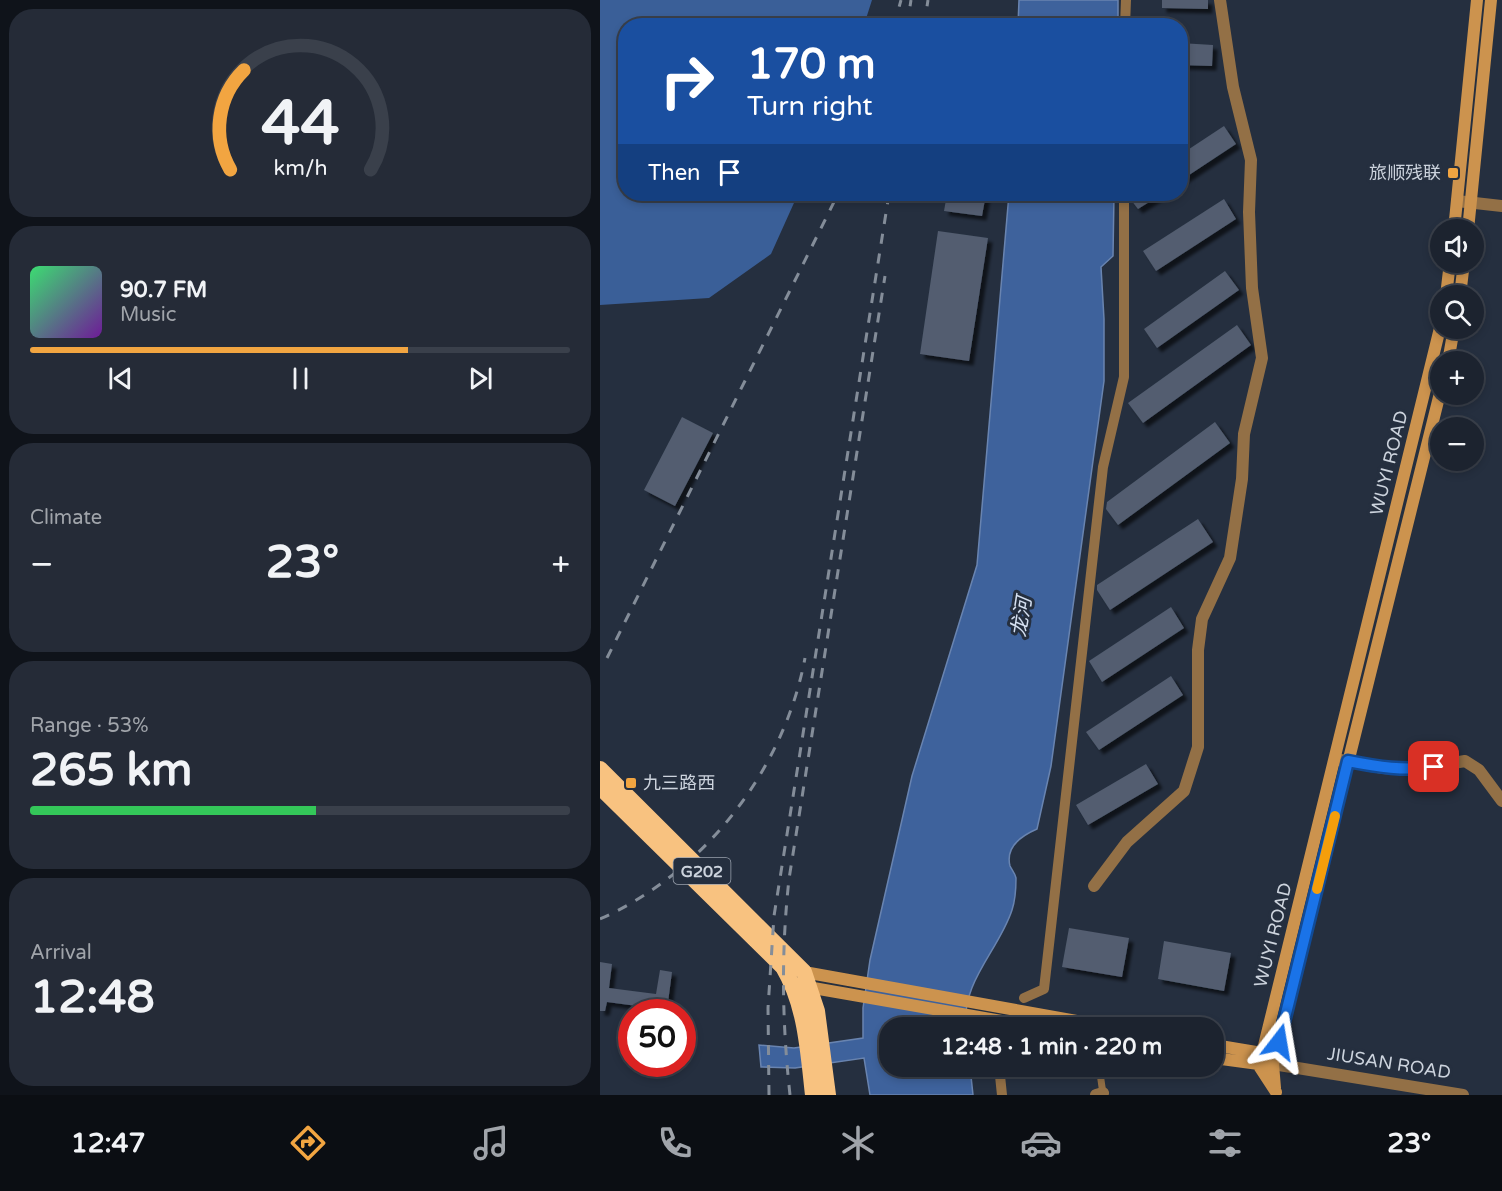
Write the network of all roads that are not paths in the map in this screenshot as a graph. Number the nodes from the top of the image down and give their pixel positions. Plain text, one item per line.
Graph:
1 (1126, 0) edge
2 (1220, 0) edge
3 (1477, 0) edge
4 (1491, 0) edge
5 (1125, 18) edge
6 (1124, 201) edge
7 (1457, 201) junction
8 (1471, 202) junction
9 (1502, 206) edge
10 (1455, 219) edge
11 (1469, 219) edge
12 (1437, 339) edge
13 (1437, 405) edge
14 (1335, 759) junction
15 (1348, 761) junction
16 (600, 769) edge
17 (600, 787) edge
18 (1502, 801) edge
19 (1094, 886) dead end
20 (802, 981) junction
21 (1023, 998) dead end
22 (979, 1017) edge
23 (1054, 1017) edge
24 (1224, 1048) edge
25 (1224, 1058) edge
26 (1260, 1059) junction
27 (1273, 1064) junction
28 (817, 1067) junction
29 (1000, 1077) edge
30 (1100, 1077) edge
31 (1276, 1093) edge
32 (1101, 1094) edge
33 (813, 1095) edge
34 (828, 1095) edge
35 (1002, 1095) edge
36 (1462, 1095) edge

1 - 5 street
2 - 19 street
3 - 7 main road
4 - 8 main road
6 - 21 street
7 - 8 street
7 - 10 main road
8 - 9 street
8 - 11 main road
12 - 14 main road, WUYI ROAD
13 - 15 main road, WUYI ROAD
14 - 15 street
14 - 26 main road, WUYI ROAD
15 - 18 street
15 - 27 main road, WUYI ROAD
16 - 20 highway, G202
17 - 20 highway, G202
20 - 22 main road
20 - 23 main road
20 - 28 highway, G202
24 - 26 main road
25 - 26 main road
26 - 27 main road
26 - 31 main road, WUYI ROAD
27 - 31 main road, WUYI ROAD
27 - 36 street, JIUSAN ROAD
28 - 33 highway, G202
28 - 34 highway, G202
29 - 35 street
30 - 32 lane

